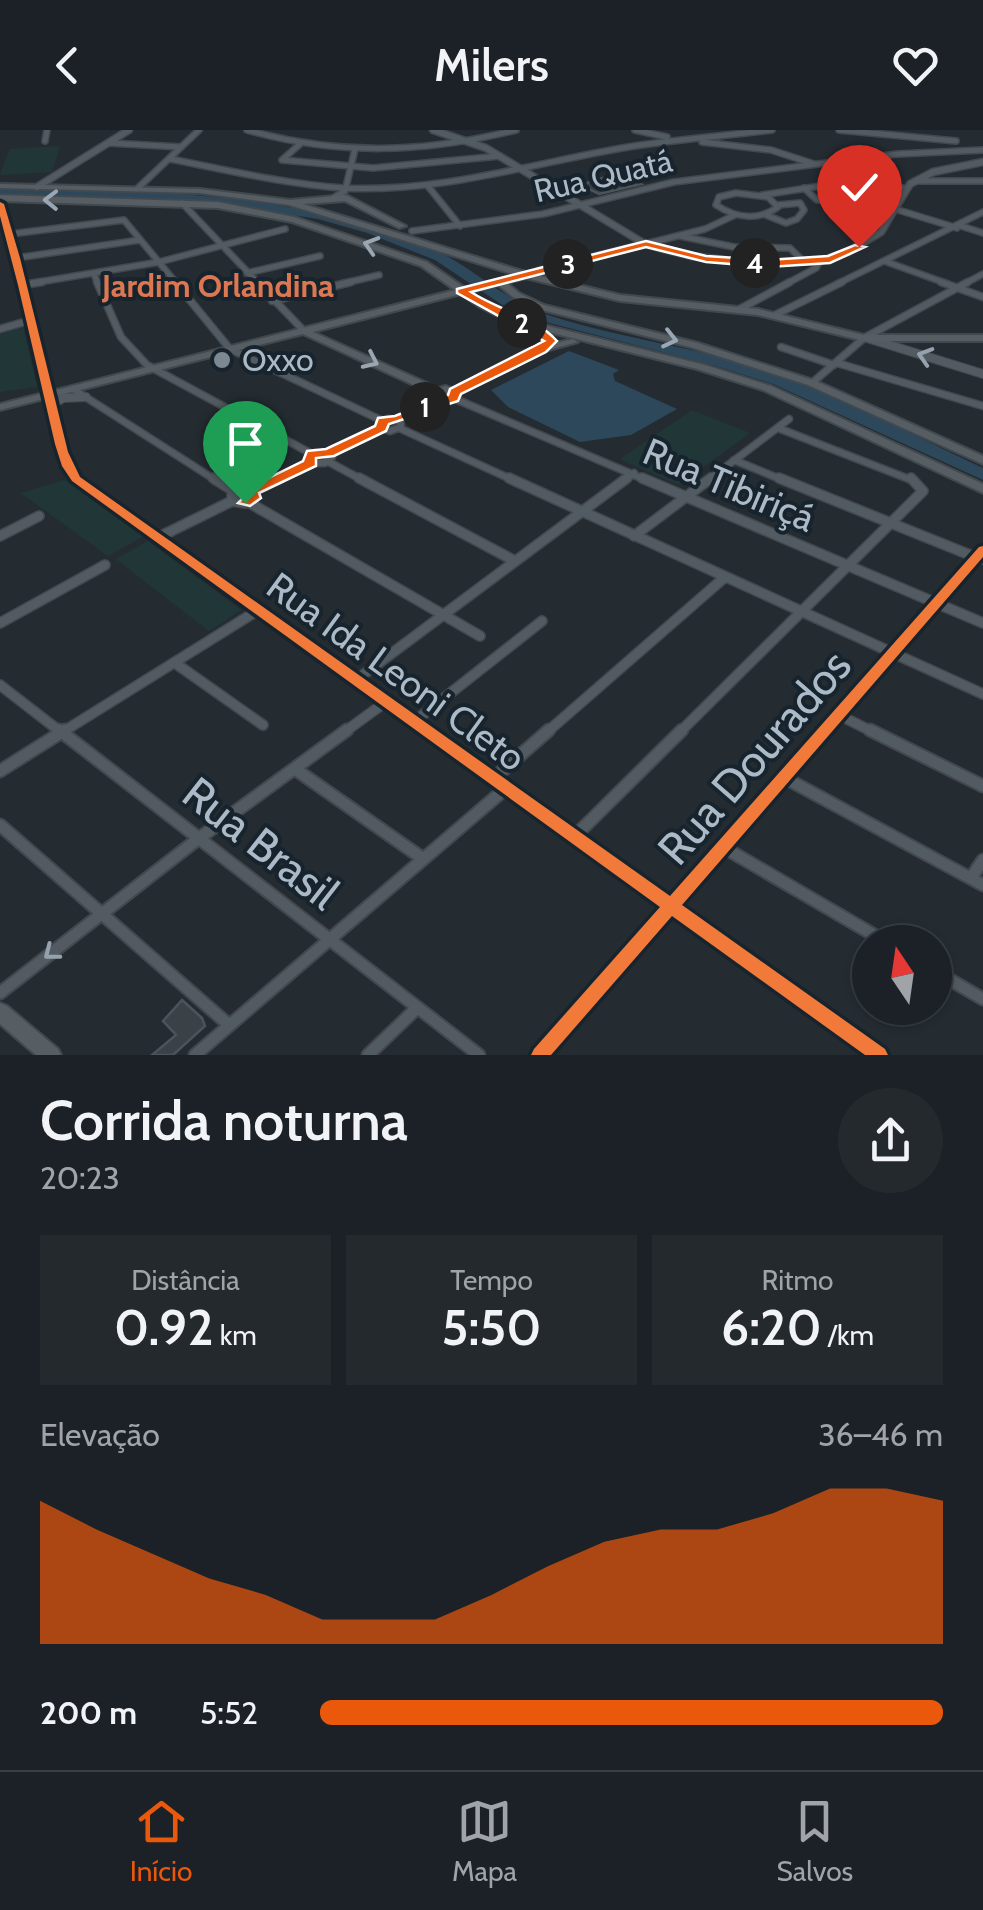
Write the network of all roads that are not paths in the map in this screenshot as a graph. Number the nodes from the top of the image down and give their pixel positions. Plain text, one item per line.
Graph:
1 (47, 130) edge
2 (110, 130) edge
3 (129, 130) edge
4 (199, 130) edge
5 (246, 130) edge
6 (439, 130) edge
7 (516, 130) edge
8 (636, 130) edge
9 (705, 130) edge
10 (772, 130) edge
11 (839, 130) edge
12 (960, 130) edge
13 (884, 132) edge
14 (713, 136) junction
15 (680, 140) junction
16 (45, 141) dead end
17 (109, 142) junction
18 (473, 142) junction
19 (300, 144) junction
20 (956, 145) junction
21 (181, 147) junction
22 (355, 150) junction
23 (983, 150) edge
24 (500, 156) junction
25 (170, 159) junction
26 (983, 162) edge
27 (815, 164) junction
28 (350, 168) junction
29 (525, 171) junction
30 (915, 180) junction
31 (983, 181) edge
32 (428, 185) junction
33 (0, 186) edge
34 (38, 187) junction
35 (804, 188) junction
36 (906, 188) junction
37 (138, 189) junction
38 (346, 190) junction
39 (762, 196) junction
40 (333, 198) junction
41 (826, 200) dead end
42 (0, 201) edge
43 (356, 201) junction
44 (182, 202) junction
45 (778, 204) junction
46 (322, 206) junction
47 (582, 207) junction
48 (895, 209) junction
49 (983, 212) edge
50 (735, 214) junction
51 (766, 215) junction
52 (460, 226) junction
53 (959, 227) junction
54 (284, 229) dead end
55 (412, 231) junction
56 (983, 233) edge
57 (10, 234) junction
58 (680, 236) junction
59 (140, 240) junction
60 (646, 244) junction
61 (223, 247) junction
62 (320, 256) dead end
63 (16, 258) junction
64 (820, 261) junction
65 (159, 262) junction
66 (804, 262) junction
67 (887, 262) junction
68 (492, 264) junction
69 (247, 272) junction
70 (528, 272) junction
71 (94, 274) junction
72 (983, 274) edge
73 (379, 275) dead end
74 (494, 281) junction
75 (23, 285) junction
76 (958, 288) junction
77 (463, 289) junction
78 (983, 297) edge
79 (272, 301) junction
80 (541, 307) junction
81 (738, 310) junction
82 (775, 315) junction
83 (31, 320) junction
84 (534, 328) junction
85 (300, 329) junction
86 (0, 330) edge
87 (866, 338) junction
88 (983, 338) edge
89 (228, 347) junction
90 (780, 347) dead end
91 (542, 349) junction
92 (836, 364) junction
93 (150, 367) junction
94 (983, 374) edge
95 (812, 383) junction
96 (72, 388) junction
97 (446, 395) junction
98 (48, 397) junction
99 (86, 397) junction
100 (0, 404) edge
101 (983, 406) edge
102 (789, 419) dead end
103 (382, 424) junction
104 (398, 424) junction
105 (778, 428) junction
106 (311, 458) junction
107 (329, 458) junction
108 (734, 460) junction
109 (983, 460) edge
110 (634, 473) junction
111 (983, 492) edge
112 (685, 496) junction
113 (234, 497) junction
114 (250, 497) junction
115 (581, 512) junction
116 (38, 516) dead end
117 (892, 524) junction
118 (0, 536) edge
119 (634, 536) junction
120 (159, 537) junction
121 (981, 556) edge
122 (516, 561) junction
123 (105, 565) dead end
124 (847, 565) junction
125 (725, 578) junction
126 (936, 603) junction
127 (260, 610) junction
128 (801, 612) junction
129 (442, 614) junction
130 (542, 621) dead end
131 (0, 622) edge
132 (983, 623) edge
133 (480, 636) dead end
134 (891, 653) junction
135 (175, 662) junction
136 (356, 680) junction
137 (0, 685) edge
138 (983, 694) edge
139 (386, 700) junction
140 (839, 715) junction
141 (415, 721) junction
142 (263, 725) dead end
143 (63, 732) junction
144 (295, 769) junction
145 (0, 771) edge
146 (785, 778) junction
147 (493, 779) junction
148 (983, 786) edge
149 (505, 788) junction
150 (0, 825) edge
151 (574, 838) junction
152 (198, 839) junction
153 (723, 847) junction
154 (422, 858) junction
155 (983, 860) edge
156 (971, 878) junction
157 (983, 884) edge
158 (671, 906) junction
159 (102, 913) junction
160 (857, 925) edge
161 (326, 939) junction
162 (952, 981) edge
163 (0, 992) edge
164 (983, 999) edge
165 (418, 1008) junction
166 (0, 1012) edge
167 (229, 1026) junction
168 (51, 1055) edge
169 (195, 1055) edge
170 (368, 1055) edge
171 (479, 1055) edge
172 (540, 1055) edge
173 (879, 1055) edge

1 - 16 street
2 - 17 street
3 - 17 street
4 - 21 street
5 - 19 street
6 - 18 street
7 - 18 street
8 - 15 street
9 - 14 street
10 - 14 street
11 - 13 street
12 - 20 street
13 - 20 street
14 - 15 street
15 - 27 street
15 - 29 street
17 - 21 street
17 - 34 street
18 - 22 street
18 - 24 street
19 - 22 street
19 - 28 street
20 - 23 street, Rua Quatá
20 - 27 street, Rua Quatá
21 - 25 street
22 - 28 street
24 - 28 street
24 - 29 street
25 - 37 street
25 - 38 street
26 - 30 street
27 - 47 street, Rua Quatá
28 - 38 street
29 - 32 street
29 - 47 street
30 - 31 street
30 - 36 street
32 - 38 street
32 - 52 street
33 - 34 main road
34 - 37 main road
35 - 36 street
35 - 39 street
35 - 41 street
36 - 48 street
37 - 46 main road
38 - 40 street
38 - 43 street
39 - 45 street
39 - 50 street
40 - 43 main road
40 - 46 main road
44 -> 42 main road
42 - 57 street, Rua Ida Leoni Cleto
43 - 55 main road
44 - 61 street
77 -> 44 main road
45 - 51 street
45 - 51 street
46 - 68 main road
47 - 52 street, Rua Quatá
47 - 60 street
48 - 53 street
48 - 64 street
49 - 53 street
50 - 51 street
50 - 58 street
52 - 55 street, Rua Quatá
53 - 56 street
53 - 67 street
54 - 61 street
55 - 70 main road
57 - 59 street
57 - 63 street, Rua Ida Leoni Cleto
58 - 60 street
58 - 66 street
59 - 63 street
59 - 65 street
60 - 66 street
60 - 70 street
61 - 65 street
61 - 69 street
62 - 69 street
63 - 75 street, Rua Ida Leoni Cleto
64 - 66 street
64 - 81 street
65 - 71 street
65 - 89 street
67 - 76 street
67 - 82 street
68 - 70 main road
68 - 74 main road
69 - 79 street
70 - 74 main road
70 - 80 main road
70 - 81 main road
71 - 75 street
71 - 93 street
72 - 76 street
73 - 79 street
74 - 77 main road
74 - 80 main road
75 - 83 street, Rua Ida Leoni Cleto
76 - 78 street
76 - 87 street
77 - 84 main road
77 - 85 main road
79 - 85 street
80 -> 95 main road
81 - 82 main road
82 - 87 main road
83 - 86 street
83 - 98 street, Rua Ida Leoni Cleto
84 - 91 main road
84 - 111 main road
85 - 89 main road
85 -> 97 main road
87 - 88 main road
87 - 92 street
94 -> 87 street
89 - 93 main road
89 - 103 street
90 - 92 street
91 - 97 main road
91 - 111 main road
92 - 95 street
92 - 101 street
93 - 96 main road
93 - 98 main road
93 - 106 street
95 - 109 main road
96 - 98 main road
96 - 99 street
97 - 104 street
97 - 110 street, Rua Tibiriçá
98 - 99 street
98 - 100 main road
98 - 120 street, Rua Ida Leoni Cleto
99 - 113 street
102 - 105 street
103 - 104 street
103 - 107 street
104 - 115 street
105 - 108 street
105 - 117 street
106 - 107 street
106 - 114 street
107 - 122 street
108 - 112 street
108 - 117 street
110 - 112 street, Rua Tibiriçá
110 - 115 street
112 - 119 street
112 - 124 street, Rua Tibiriçá
113 - 114 street
113 - 120 street
114 - 129 street
115 - 119 street
115 - 122 street
116 - 118 street
117 - 121 street
117 - 124 street
119 - 125 street
120 - 127 street, Rua Ida Leoni Cleto
121 - 126 street, Rua Dourados
122 - 129 street
123 - 131 street
124 - 126 street, Rua Tibiriçá
124 - 128 street
125 - 128 street
125 - 147 street
126 - 132 street, Rua Tibiriçá
126 - 134 street, Rua Dourados
127 - 135 street
127 - 136 street, Rua Ida Leoni Cleto
128 - 134 street
128 - 151 street
129 - 133 street
129 - 136 street
130 - 141 street
134 - 138 street
134 - 140 street, Rua Dourados
135 - 142 street
135 - 143 street
136 - 139 street, Rua Ida Leoni Cleto
137 - 143 street, Rua Brasil
139 - 141 street, Rua Ida Leoni Cleto
139 - 144 street
140 - 146 street, Rua Dourados
140 - 148 street
141 - 147 street, Rua Ida Leoni Cleto
143 - 145 street
143 - 152 street, Rua Brasil
144 - 152 street
144 - 154 street
146 - 153 street, Rua Dourados
146 - 156 street
147 - 149 street, Rua Ida Leoni Cleto
149 - 151 street, Rua Ida Leoni Cleto
149 - 154 street
150 - 159 street
151 - 158 street, Rua Ida Leoni Cleto
152 - 159 street
152 - 161 street, Rua Brasil
153 - 158 street, Rua Dourados
153 - 160 street
154 - 161 street
155 - 156 street
156 - 157 street
158 - 172 street, Rua Dourados
158 - 173 street, Rua Ida Leoni Cleto
159 -> 163 street
159 - 167 street
161 - 165 street, Rua Brasil
161 - 167 street
162 - 164 street
165 - 170 street
165 - 171 street, Rua Brasil
166 - 168 main road
167 - 169 street

